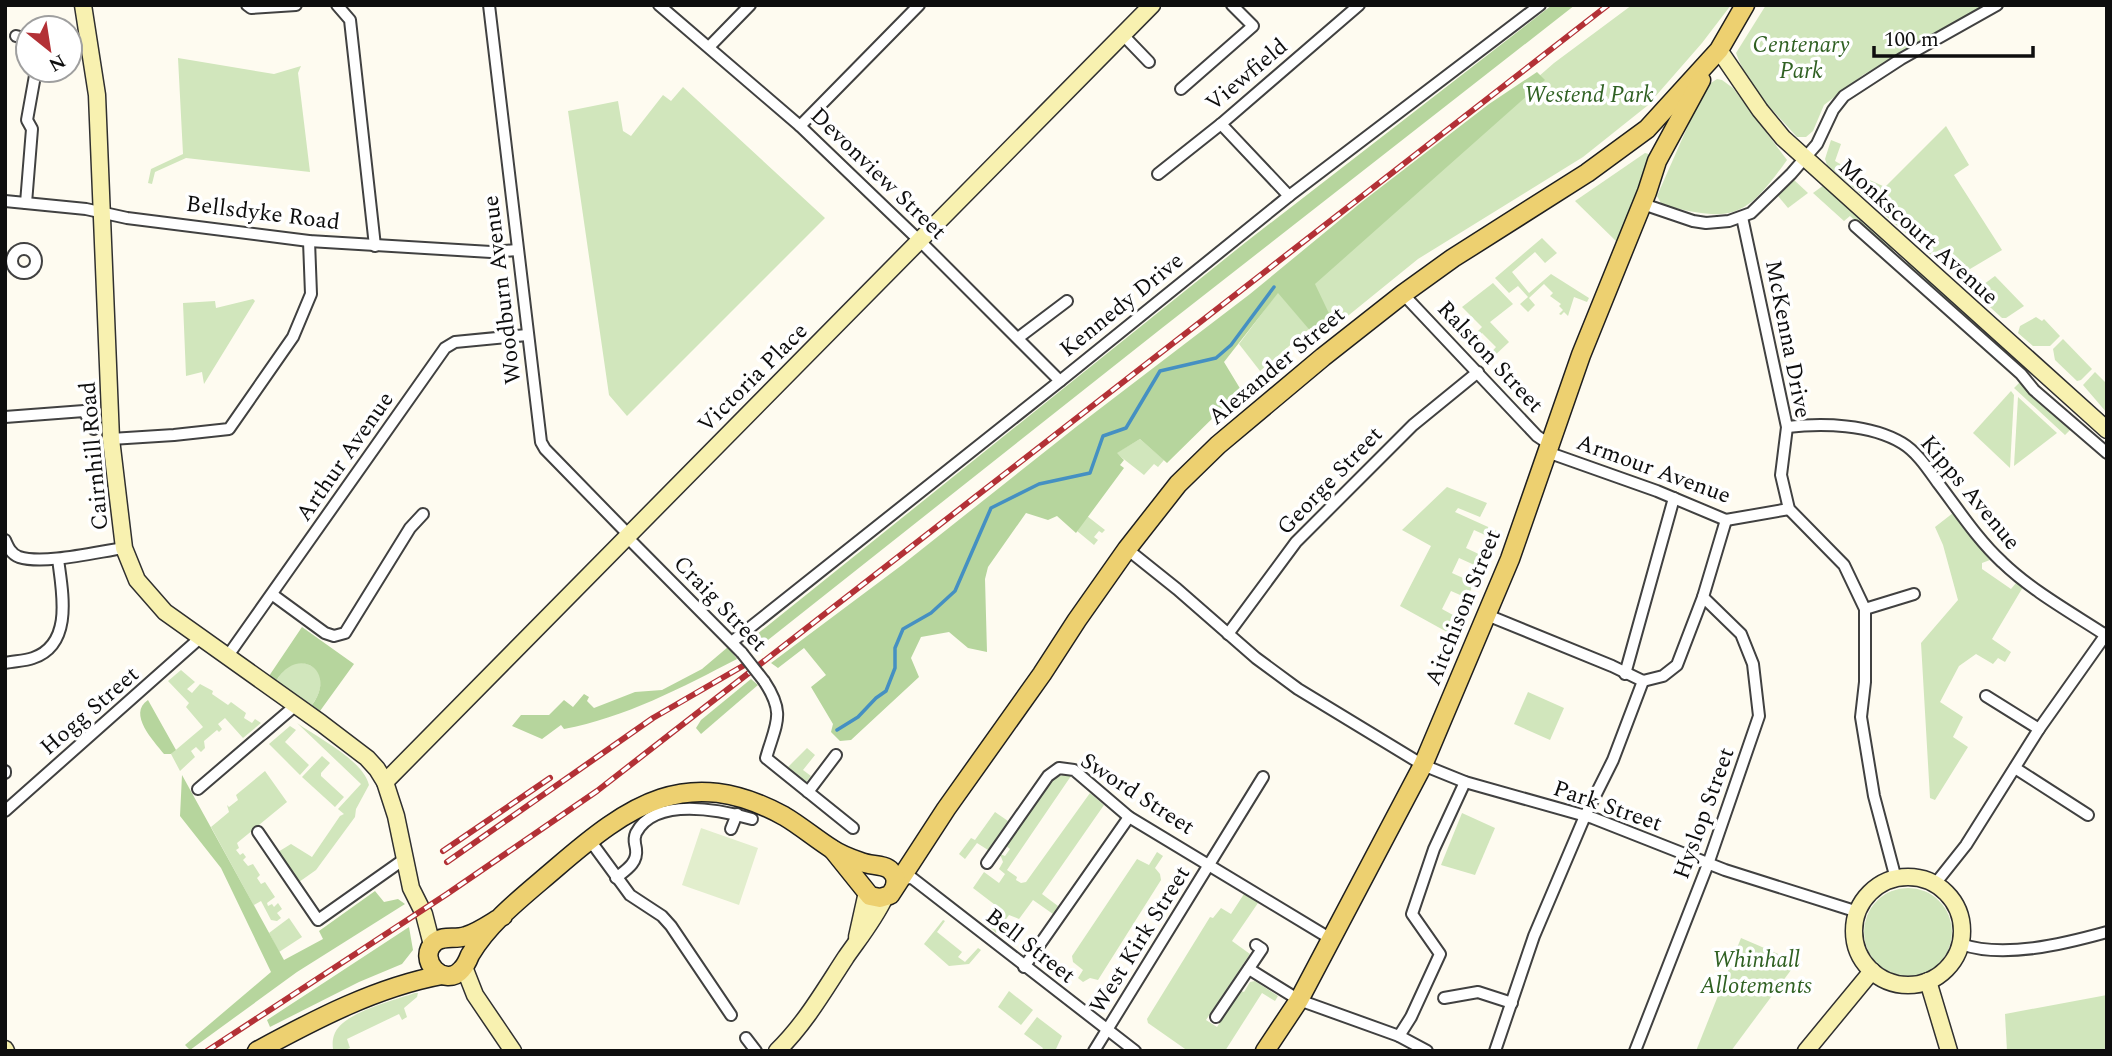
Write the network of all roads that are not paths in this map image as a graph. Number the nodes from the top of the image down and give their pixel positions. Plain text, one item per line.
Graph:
1 (83, 5) edge
2 (247, 5) edge
3 (296, 5) edge
4 (337, 5) edge
5 (489, 5) edge
6 (659, 5) edge
7 (750, 5) edge
8 (1152, 5) edge
9 (1359, 5) edge
10 (1540, 5) edge
11 (1745, 5) edge
12 (1997, 5) edge
13 (918, 6) edge
14 (1240, 8) edge
15 (1123, 36) junction
16 (709, 47) junction
17 (1718, 50) junction
18 (1149, 62) dead end
19 (33, 84) edge
20 (1181, 89) dead end
21 (1221, 124) junction
22 (800, 126) junction
23 (1647, 128) junction
24 (1804, 159) junction
25 (1657, 161) junction
26 (1158, 174) dead end
27 (1289, 196) junction
28 (5, 201) edge
29 (26, 204) junction
30 (1643, 204) junction
31 (102, 212) junction
32 (1742, 217) junction
33 (1855, 226) dead end
34 (309, 241) junction
35 (920, 241) junction
36 (375, 246) junction
37 (517, 250) junction
38 (1898, 254) junction
39 (1403, 294) junction
40 (1067, 301) dead end
41 (527, 335) junction
42 (1018, 338) junction
43 (1478, 372) junction
44 (1060, 381) junction
45 (5, 417) edge
46 (1787, 427) junction
47 (94, 429) dead end
48 (2107, 430) edge
49 (111, 439) junction
50 (1548, 448) junction
51 (2107, 453) edge
52 (1674, 498) junction
53 (1788, 509) junction
54 (424, 514) dead end
55 (1726, 520) junction
56 (627, 536) junction
57 (5, 540) edge
58 (124, 548) junction
59 (1127, 549) junction
60 (58, 559) junction
61 (1914, 594) dead end
62 (272, 595) junction
63 (1703, 597) junction
64 (1865, 608) junction
65 (1487, 615) junction
66 (1228, 634) junction
67 (2106, 635) edge
68 (200, 638) junction
69 (733, 641) junction
70 (227, 657) junction
71 (5, 663) edge
72 (1625, 674) junction
73 (1643, 681) junction
74 (1986, 696) dead end
75 (296, 705) junction
76 (2039, 729) junction
77 (836, 755) dead end
78 (1423, 765) junction
79 (2015, 768) junction
80 (1263, 777) dead end
81 (385, 782) junction
82 (1465, 782) junction
83 (198, 789) dead end
84 (808, 792) junction
85 (5, 811) edge
86 (737, 814) junction
87 (2088, 815) dead end
88 (1585, 816) junction
89 (1129, 817) junction
90 (752, 819) dead end
91 (853, 828) dead end
92 (731, 829) dead end
93 (258, 832) dead end
94 (589, 839) junction
95 (921, 847) junction
96 (833, 850) junction
97 (403, 860) junction
98 (987, 863) dead end
99 (1210, 864) junction
100 (1709, 864) junction
101 (878, 866) junction
102 (616, 878) junction
103 (1896, 879) junction
104 (1935, 884) junction
105 (894, 888) junction
106 (866, 890) junction
107 (1858, 912) junction
108 (424, 914) junction
109 (503, 916) junction
110 (2107, 932) edge
111 (452, 938) junction
112 (1331, 939) junction
113 (856, 943) junction
114 (1961, 944) junction
115 (1256, 945) dead end
116 (430, 951) junction
117 (466, 964) junction
118 (1024, 967) junction
119 (1249, 969) junction
120 (1872, 971) junction
121 (445, 976) junction
122 (1928, 981) junction
123 (391, 988) junction
124 (475, 995) junction
125 (1444, 998) dead end
126 (1298, 1000) junction
127 (1512, 1003) junction
128 (731, 1015) dead end
129 (1216, 1017) dead end
130 (1107, 1031) junction
131 (1399, 1035) junction
132 (746, 1038) dead end
133 (257, 1051) edge
134 (513, 1051) edge
135 (756, 1051) edge
136 (777, 1051) edge
137 (1094, 1051) edge
138 (1135, 1051) edge
139 (1265, 1051) edge
140 (1427, 1051) edge
141 (1495, 1051) edge
142 (1634, 1051) edge
143 (1806, 1051) edge
144 (1949, 1051) edge

1 - 31 street, Cairnhill Road
2 - 3 street
4 - 36 street
5 - 37 street, Woodburn Avenue
6 - 16 street, Devonview Street
7 - 16 street
8 - 15 street, Victoria Place
9 - 21 street, Viewfield
10 - 27 street, Kennedy Drive
11 - 17 main road, Alexander Street
12 - 24 street
13 - 22 street
14 - 20 street
15 - 18 street
15 - 35 street, Victoria Place
16 - 22 street, Devonview Street
17 - 23 main road, Alexander Street
17 - 24 street, Monkscourt Avenue
17 - 25 main road, Aitchison Street
19 - 29 street
21 - 26 street, Viewfield
21 - 27 street
22 - 35 street, Devonview Street
23 - 25 main road
23 - 39 main road, Alexander Street
24 - 32 street
24 - 38 street, Monkscourt Avenue
25 - 30 main road, Aitchison Street
27 - 44 street, Kennedy Drive
28 - 29 street, Bellsdyke Road
29 - 31 street, Bellsdyke Road
30 - 32 street
30 - 50 main road, Aitchison Street
31 - 34 street, Bellsdyke Road
31 - 49 street, Cairnhill Road
32 - 46 street, McKenna Drive
33 - 38 street
34 - 36 street, Bellsdyke Road
34 - 49 street
35 - 42 street, Devonview Street
35 - 56 street, Victoria Place
36 - 37 street, Bellsdyke Road
37 - 41 street, Woodburn Avenue
38 - 48 street, Monkscourt Avenue
38 - 51 street
39 - 43 street, Ralston Street
39 - 59 main road, Alexander Street
40 - 42 street
41 - 56 street, Woodburn Avenue
41 - 62 street, Arthur Avenue
42 - 44 street, Devonview Street
43 - 50 street, Ralston Street
43 - 66 street, George Street
44 - 69 street, Kennedy Drive
45 - 47 street
46 - 53 street, McKenna Drive
46 - 67 street, Kipps Avenue
49 - 58 street, Cairnhill Road
50 - 52 street, Armour Avenue
50 - 65 main road, Aitchison Street
52 - 55 street, Armour Avenue
52 - 72 street
53 - 55 street, Armour Avenue
53 - 64 street
54 - 62 street
55 - 63 street
56 - 69 street, Craig Street
56 - 81 street, Victoria Place
57 - 60 street
58 - 60 street
58 - 68 street, Cairnhill Road
59 - 66 street, Park Street
59 - 95 main road, Alexander Street
60 - 71 street
61 - 64 street
62 - 70 street, Arthur Avenue
63 - 73 street
63 - 100 street, Hyslop Street
64 - 103 street
65 - 72 street
65 - 78 main road, Aitchison Street
66 - 78 street, Park Street
67 - 76 street
68 - 70 street, Cairnhill Road
68 - 85 street, Hogg Street
69 - 84 street, Craig Street, bridge
70 - 75 street, Cairnhill Road
72 - 73 street
73 - 88 street
74 - 76 street
75 - 81 street, Cairnhill Road
75 - 83 street
76 - 79 street
77 - 84 street
78 - 82 street, Park Street
78 - 112 main road, Aitchison Street
79 - 87 street
79 - 104 street
80 - 99 street, West Kirk Street
81 - 97 street
82 - 88 street, Park Street
82 - 131 street
84 - 91 street, Craig Street
86 - 90 street
86 - 92 street
86 - 102 street
88 - 100 street, Park Street
88 - 127 street
89 - 98 street, Sword Street
89 - 99 street, Sword Street
89 - 118 street
93 - 97 street
94 - 96 main road
94 - 102 street
94 - 109 main road
95 - 101 main road, Alexander Street
95 - 105 main road, Alexander Street
96 - 101 main road
96 - 106 main road
97 - 108 street
99 - 112 street, Sword Street
99 - 130 street, West Kirk Street
100 - 107 street, Park Street
100 - 142 street, Hyslop Street
101 - 105 main road
101 - 106 main road
102 - 128 street
103 - 104 street
103 - 107 street
104 - 114 street
105 - 106 main road
105 - 113 street
105 - 118 street, Bell Street
106 - 113 street
107 - 120 street
108 - 111 street
108 - 116 street
109 - 111 main road
109 - 117 main road
110 - 114 street
111 - 116 main road
111 - 117 main road
112 - 126 main road, Aitchison Street
113 - 136 street
114 - 122 street
115 - 119 street
116 - 121 main road
116 - 123 main road
117 - 121 main road
117 - 124 street
118 - 130 street, Bell Street
119 - 126 street
119 - 129 street
120 - 122 street
120 - 143 street
121 - 123 main road
121 - 124 street
122 - 144 street
123 - 133 main road
124 - 134 street
125 - 127 street
126 - 131 street
126 - 139 main road, Aitchison Street
127 - 141 street
130 - 137 street, West Kirk Street
130 - 138 street, Bell Street
131 - 140 street
132 - 135 street

